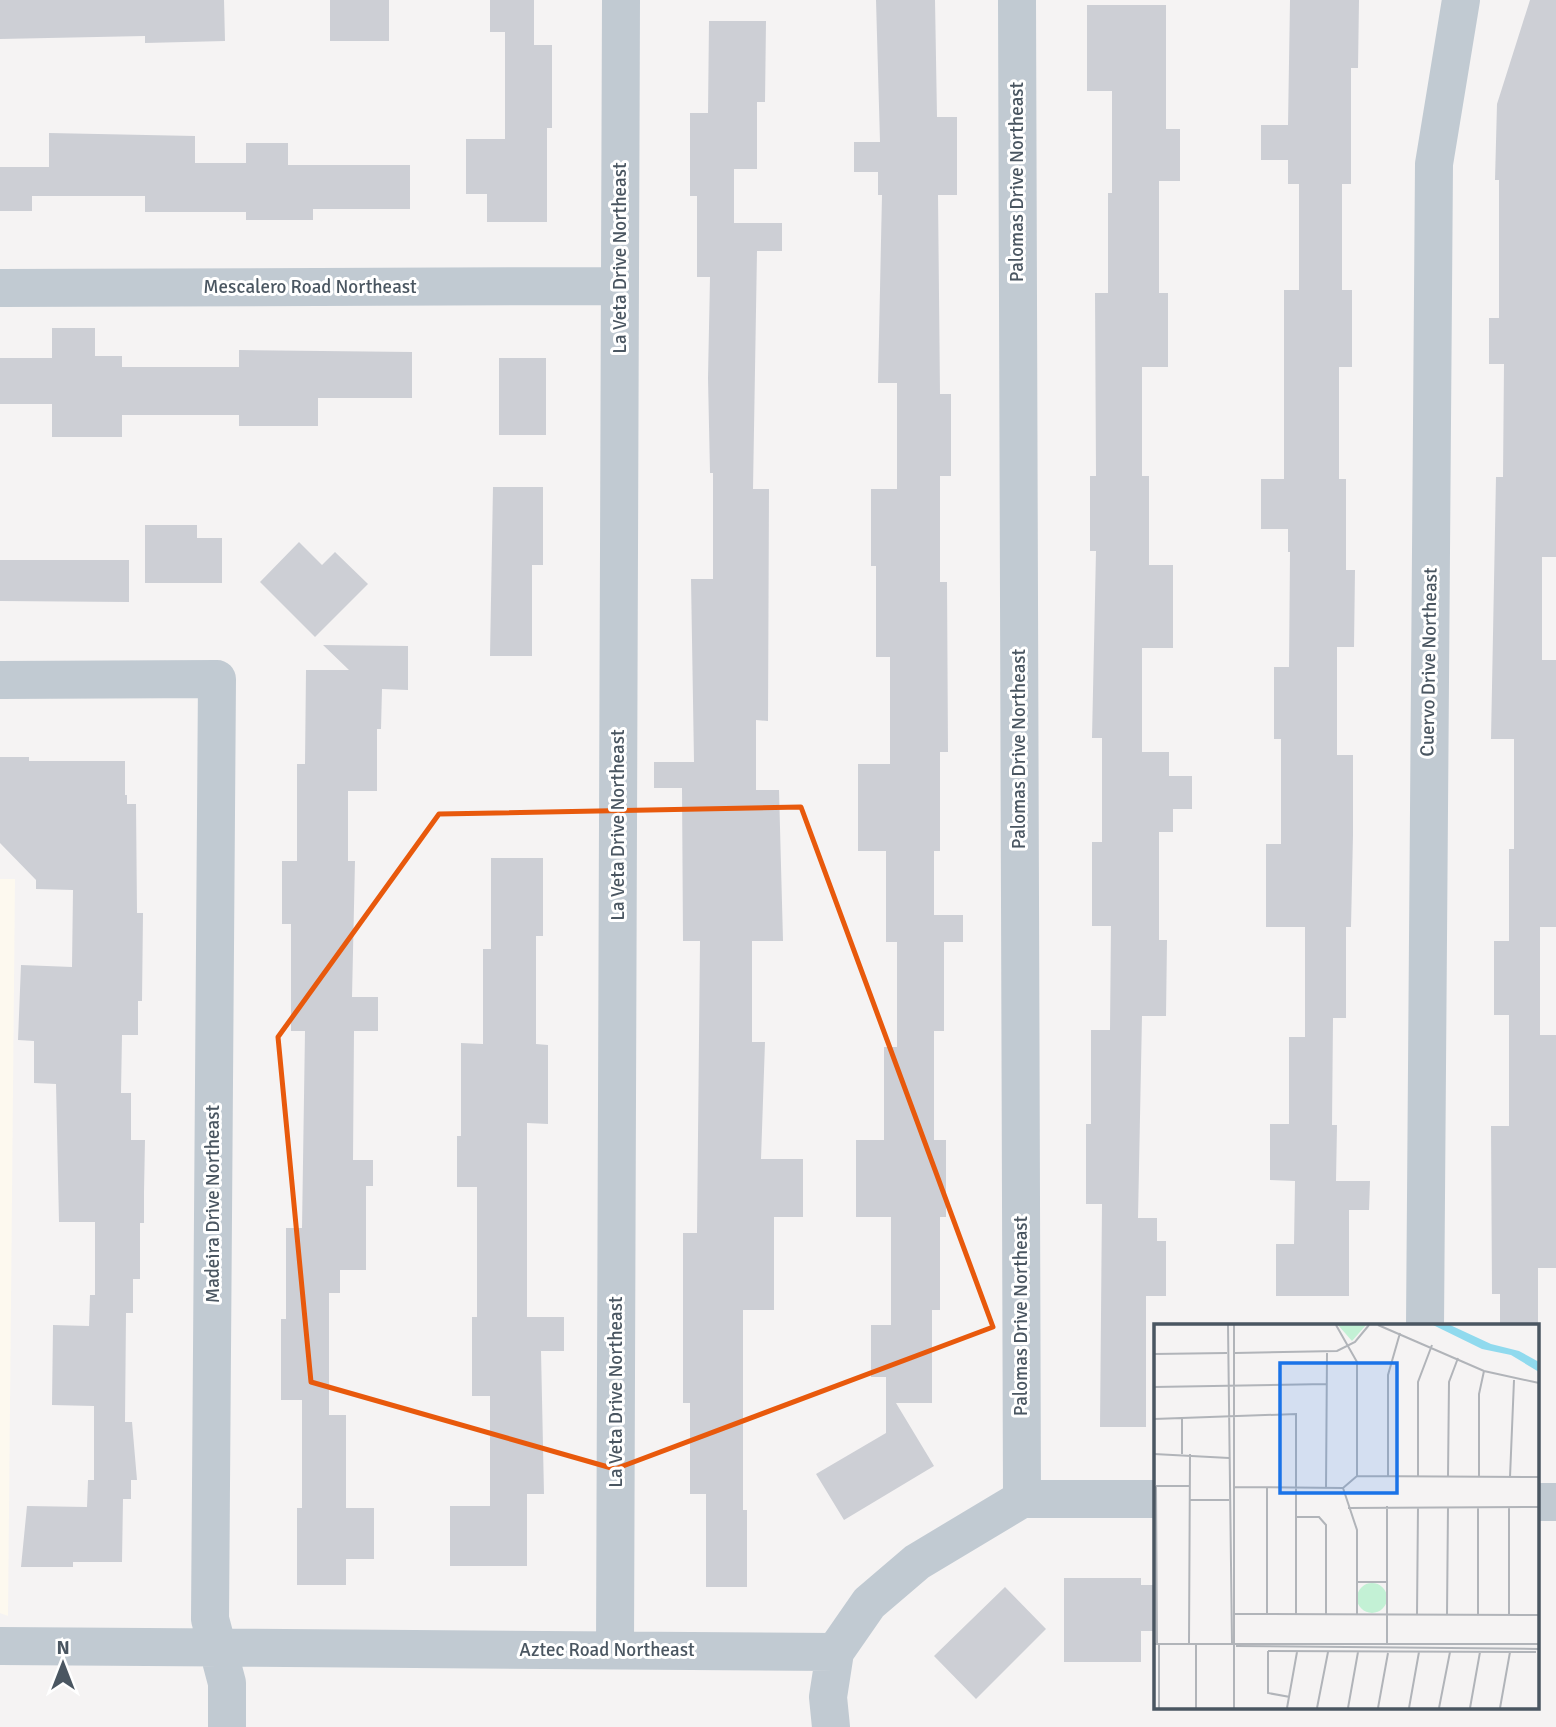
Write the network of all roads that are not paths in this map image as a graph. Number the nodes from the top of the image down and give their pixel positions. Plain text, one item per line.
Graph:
1 (621, 0) edge
2 (1017, 0) edge
3 (1461, 0) edge
4 (620, 286) junction
5 (0, 288) edge
6 (0, 680) edge
7 (1425, 1324) edge
8 (1022, 1499) junction
9 (1154, 1499) edge
10 (1538, 1502) edge
11 (1556, 1502) edge
12 (0, 1646) edge
13 (218, 1646) junction
14 (615, 1649) junction
15 (835, 1652) junction
16 (227, 1727) edge
17 (831, 1727) edge

1 - 4 street, La Veta Drive Northeast
2 - 8 street, Palomas Drive Northeast
3 - 7 street, Cuervo Drive Northeast
4 - 5 street, Mescalero Road Northeast
4 - 14 street, La Veta Drive Northeast
6 - 13 street, Madeira Drive Northeast
8 - 9 street
8 - 15 street
10 - 11 street
12 - 13 street, Aztec Road Northeast
13 - 14 street, Aztec Road Northeast
13 - 16 street, Madeira Drive Northeast
14 - 15 street, Aztec Road Northeast
15 - 17 street

